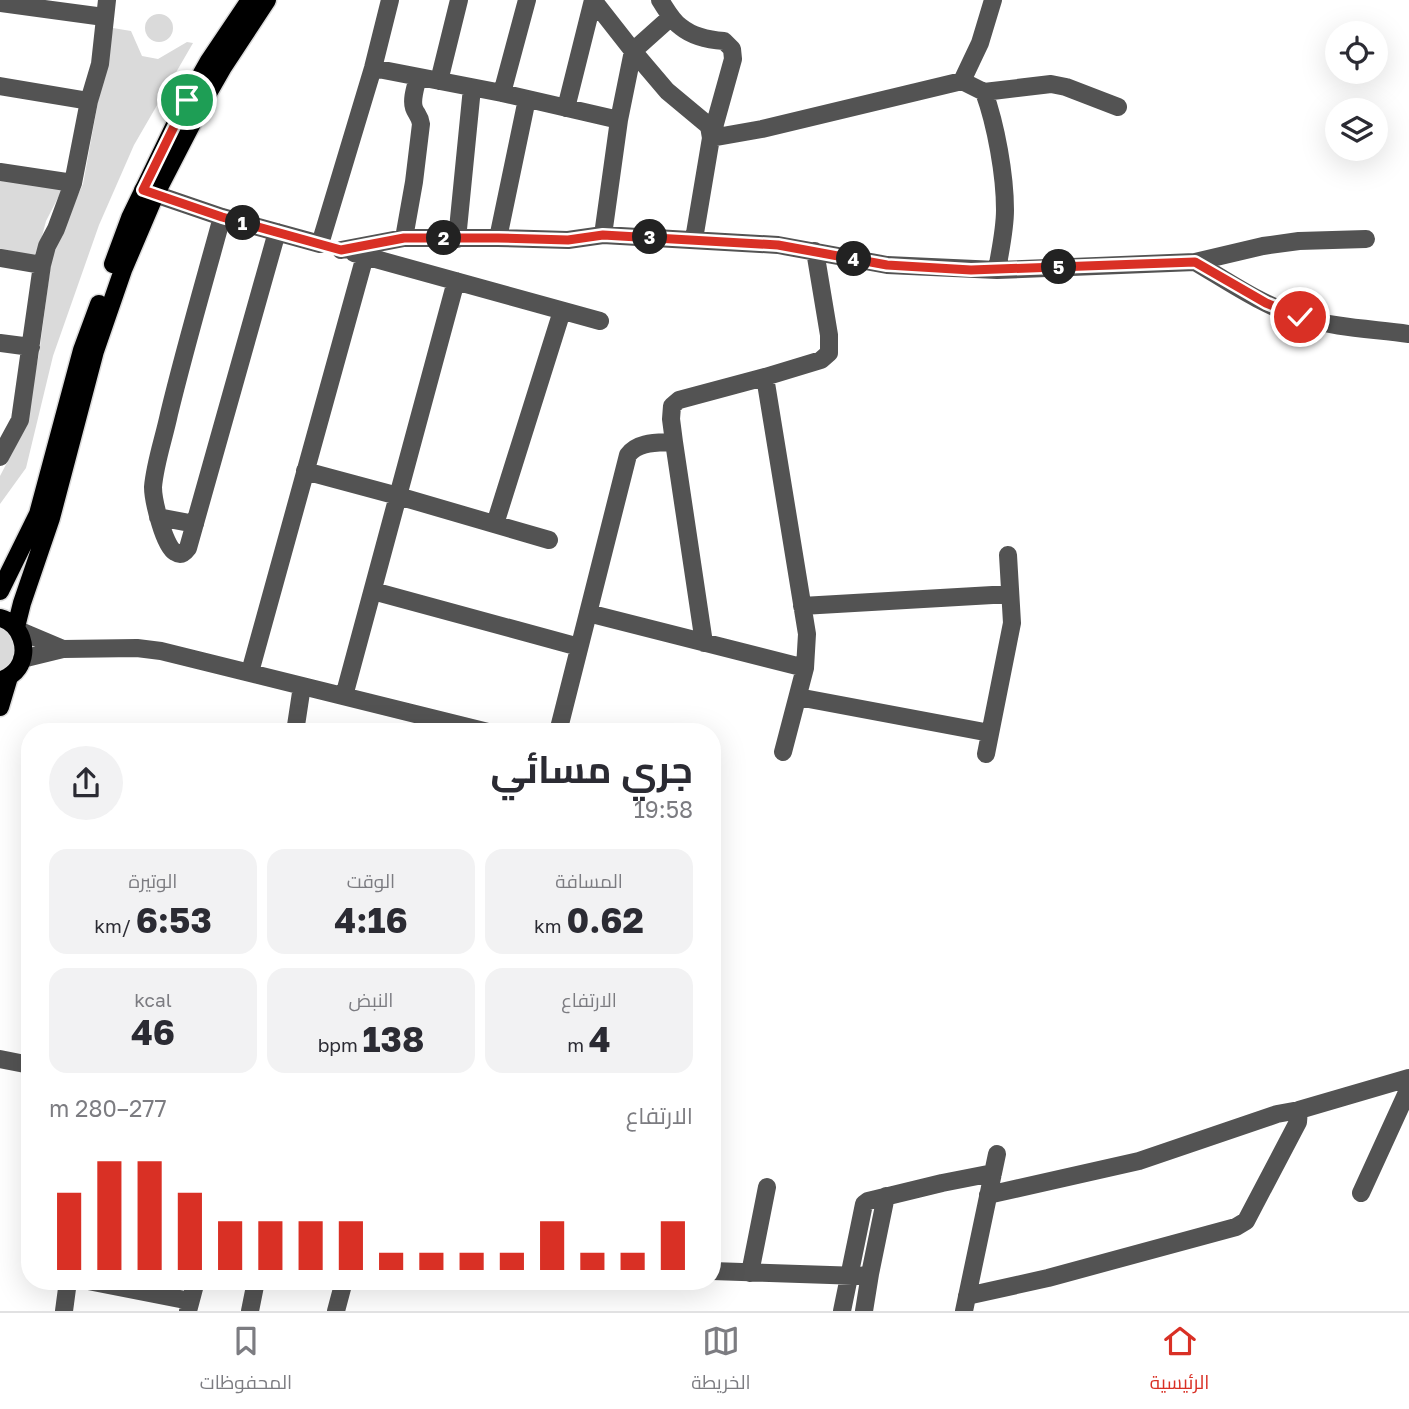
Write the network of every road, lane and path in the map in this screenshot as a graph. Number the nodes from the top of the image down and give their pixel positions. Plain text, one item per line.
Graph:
1 (250, 0) edge
2 (267, 0) edge
3 (390, 0) edge
4 (459, 0) edge
5 (527, 0) edge
6 (593, 0) edge
7 (660, 0) edge
8 (993, 0) edge
9 (0, 3) edge
10 (106, 8) edge
11 (671, 17) junction
12 (633, 51) junction
13 (373, 68) junction
14 (418, 77) junction
15 (439, 81) junction
16 (962, 81) junction
17 (0, 86) edge
18 (472, 88) junction
19 (984, 92) junction
20 (502, 93) junction
21 (527, 99) junction
22 (89, 101) junction
23 (1118, 107) dead end
24 (566, 108) junction
25 (619, 120) junction
26 (711, 138) junction
27 (0, 172) edge
28 (73, 183) junction
29 (149, 192) junction
30 (222, 217) junction
31 (277, 232) junction
32 (603, 235) junction
33 (404, 238) junction
34 (498, 238) junction
35 (457, 239) junction
36 (694, 239) junction
37 (1366, 239) dead end
38 (320, 244) junction
39 (341, 250) junction
40 (815, 251) junction
41 (365, 256) junction
42 (0, 258) edge
43 (1195, 262) junction
44 (42, 265) junction
45 (997, 270) junction
46 (456, 281) junction
47 (562, 311) junction
48 (600, 321) dead end
49 (1409, 334) edge
50 (0, 343) edge
51 (31, 347) junction
52 (765, 377) junction
53 (674, 442) junction
54 (3, 448) edge
55 (305, 471) junction
56 (398, 496) junction
57 (158, 517) junction
58 (195, 524) junction
59 (495, 524) junction
60 (549, 540) dead end
61 (1008, 555) dead end
62 (0, 591) edge
63 (373, 591) junction
64 (1010, 594) junction
65 (802, 606) junction
66 (588, 613) junction
67 (11, 625) edge
68 (704, 643) junction
69 (579, 647) junction
70 (63, 649) junction
71 (22, 659) junction
72 (805, 668) junction
73 (250, 672) junction
74 (4, 679) edge
75 (302, 686) junction
76 (344, 696) junction
77 (798, 696) junction
78 (0, 707) edge
79 (296, 723) edge
80 (452, 723) edge
81 (560, 723) edge
82 (990, 733) junction
83 (783, 752) dead end
84 (986, 754) dead end
85 (0, 1059) edge
86 (21, 1063) edge
87 (1409, 1078) edge
88 (1409, 1088) edge
89 (1299, 1110) junction
90 (997, 1154) dead end
91 (993, 1173) junction
92 (768, 1187) dead end
93 (1361, 1193) dead end
94 (988, 1195) junction
95 (886, 1196) junction
96 (721, 1271) edge
97 (750, 1273) junction
98 (870, 1274) junction
99 (849, 1276) junction
100 (67, 1290) edge
101 (124, 1290) edge
102 (254, 1290) edge
103 (342, 1290) edge
104 (966, 1303) edge
105 (189, 1306) edge
106 (64, 1311) edge
107 (250, 1311) edge
108 (336, 1311) edge
109 (842, 1311) edge
110 (864, 1311) edge

1 - 29 main road
2 - 29 main road
3 - 13 street
4 - 15 street
5 - 20 street
6 - 12 street
6 - 24 street
7 - 11 street
8 - 16 street
9 - 10 street
10 - 22 street
11 - 12 street
11 - 26 street
12 - 25 street
12 - 26 street
13 - 14 street
13 - 38 street
14 - 15 street
14 - 33 street
15 - 18 street
16 - 19 street
16 - 26 street
17 - 22 street
18 - 20 street
18 - 35 street
19 - 23 street
19 - 45 street
20 - 21 street
21 - 24 street
21 - 34 street
22 - 28 street
24 - 25 street
25 - 32 street
26 - 36 street
27 - 28 street
28 - 44 street
29 - 30 street
29 - 62 main road
29 - 67 main road
30 - 31 street
30 - 57 street
31 - 38 street
31 - 58 street
32 - 34 street
32 - 36 street
33 - 35 street
33 - 39 street
34 - 35 street
36 - 40 street
37 - 43 street
38 - 39 street
39 - 41 street
40 - 45 street
40 - 52 street
41 - 46 street
41 - 55 street
42 - 44 street
43 - 45 street
43 - 49 street
44 - 51 street
46 - 47 street
46 - 56 street
47 - 48 street
47 - 59 street
50 - 51 street
51 - 54 street
52 - 53 street
52 - 65 street
53 - 66 street
53 - 68 street
55 - 56 street
55 - 73 street
56 - 59 street
56 - 63 street
57 - 58 street
57 - 58 street
59 - 60 street
61 - 64 street
63 - 69 street
63 - 76 street
64 - 65 street
64 - 82 street
65 - 72 street
66 - 68 street
66 - 69 street
67 - 70 street
67 - 71 main road
68 - 72 street
69 - 81 street
70 - 71 street
70 - 73 street
71 - 74 main road
72 - 77 street
73 - 75 street
74 - 78 main road
75 - 76 street
75 - 79 street
76 - 80 street
77 - 82 street
77 - 83 street
82 - 84 street
85 - 86 street
87 - 89 street
88 - 93 street
89 - 94 street
89 - 104 street
90 - 91 street
91 - 94 street
91 - 95 street
92 - 97 street
94 - 104 street
95 - 98 street
95 - 99 street
96 - 97 street
97 - 99 street
98 - 99 street
98 - 110 street
99 - 109 street
100 - 106 street
101 - 105 street
102 - 107 street
103 - 108 street

